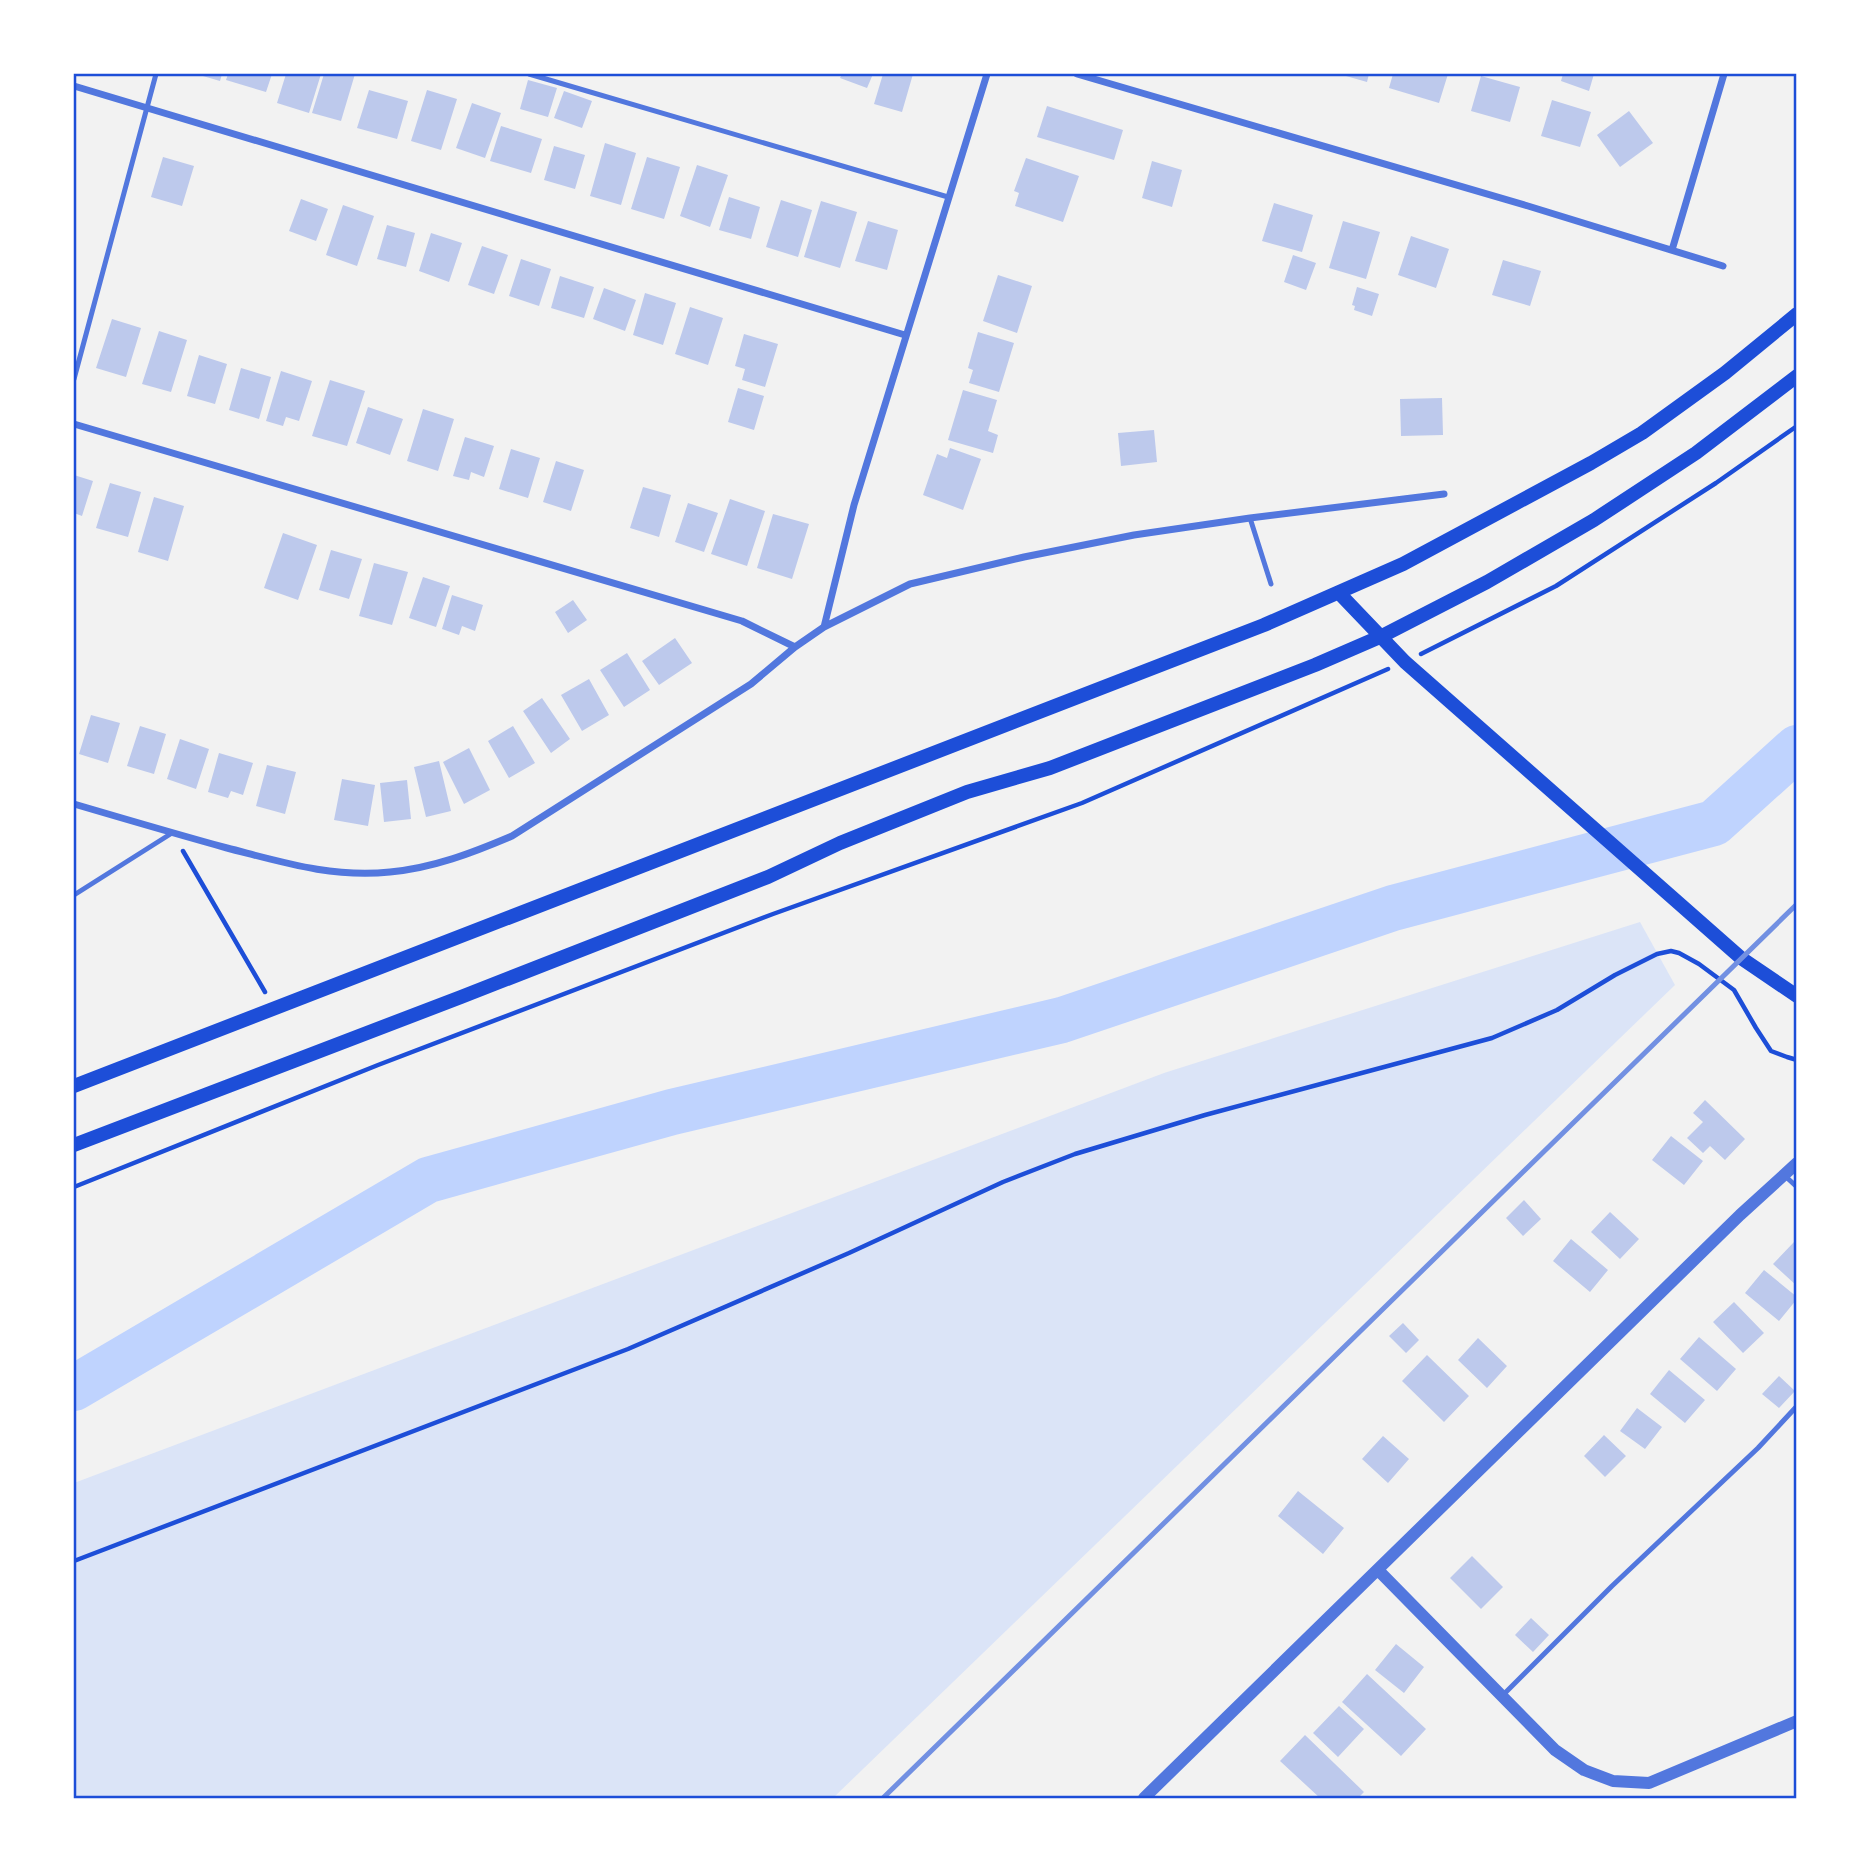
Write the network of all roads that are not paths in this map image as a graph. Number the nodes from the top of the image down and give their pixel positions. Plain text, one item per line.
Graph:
1 (156, 74) edge
2 (529, 74) edge
3 (987, 74) edge
4 (1077, 74) edge
5 (1724, 74) edge
6 (74, 86) edge
7 (146, 107) junction
8 (948, 197) junction
9 (1672, 250) junction
10 (1723, 266) dead end
11 (1797, 314) edge
12 (905, 335) junction
13 (1797, 376) edge
14 (74, 379) edge
15 (74, 424) edge
16 (1444, 494) dead end
17 (1250, 518) junction
18 (1271, 584) dead end
19 (1339, 593) junction
20 (824, 627) junction
21 (1382, 636) junction
22 (795, 647) junction
23 (74, 804) edge
24 (172, 832) junction
25 (74, 894) edge
26 (1797, 996) edge
27 (74, 1086) edge
28 (74, 1145) edge
29 (1797, 1163) edge
30 (1784, 1175) junction
31 (1797, 1187) edge
32 (1797, 1406) edge
33 (1378, 1570) junction
34 (1502, 1696) junction
35 (1797, 1721) edge
36 (1649, 1783) junction
37 (1144, 1798) edge
38 (1648, 1798) edge

1 - 7 lane
2 - 8 lane
3 - 8 street
4 - 9 street
5 - 9 street
6 - 7 street
7 - 12 street
7 - 14 lane
8 - 12 street
9 - 10 street
11 - 19 main road
12 - 20 street
13 - 21 main road
15 - 22 street
16 - 17 street
17 - 18 lane
17 - 20 street
19 - 21 main road
19 - 27 main road
20 - 22 street
21 - 26 main road
21 - 28 main road
22 - 24 street
23 - 24 street
24 - 25 lane
29 - 30 street
30 - 31 lane
30 - 33 street
32 - 34 lane
33 - 34 street
33 - 37 street
34 - 36 street
35 - 36 street
36 - 38 street

